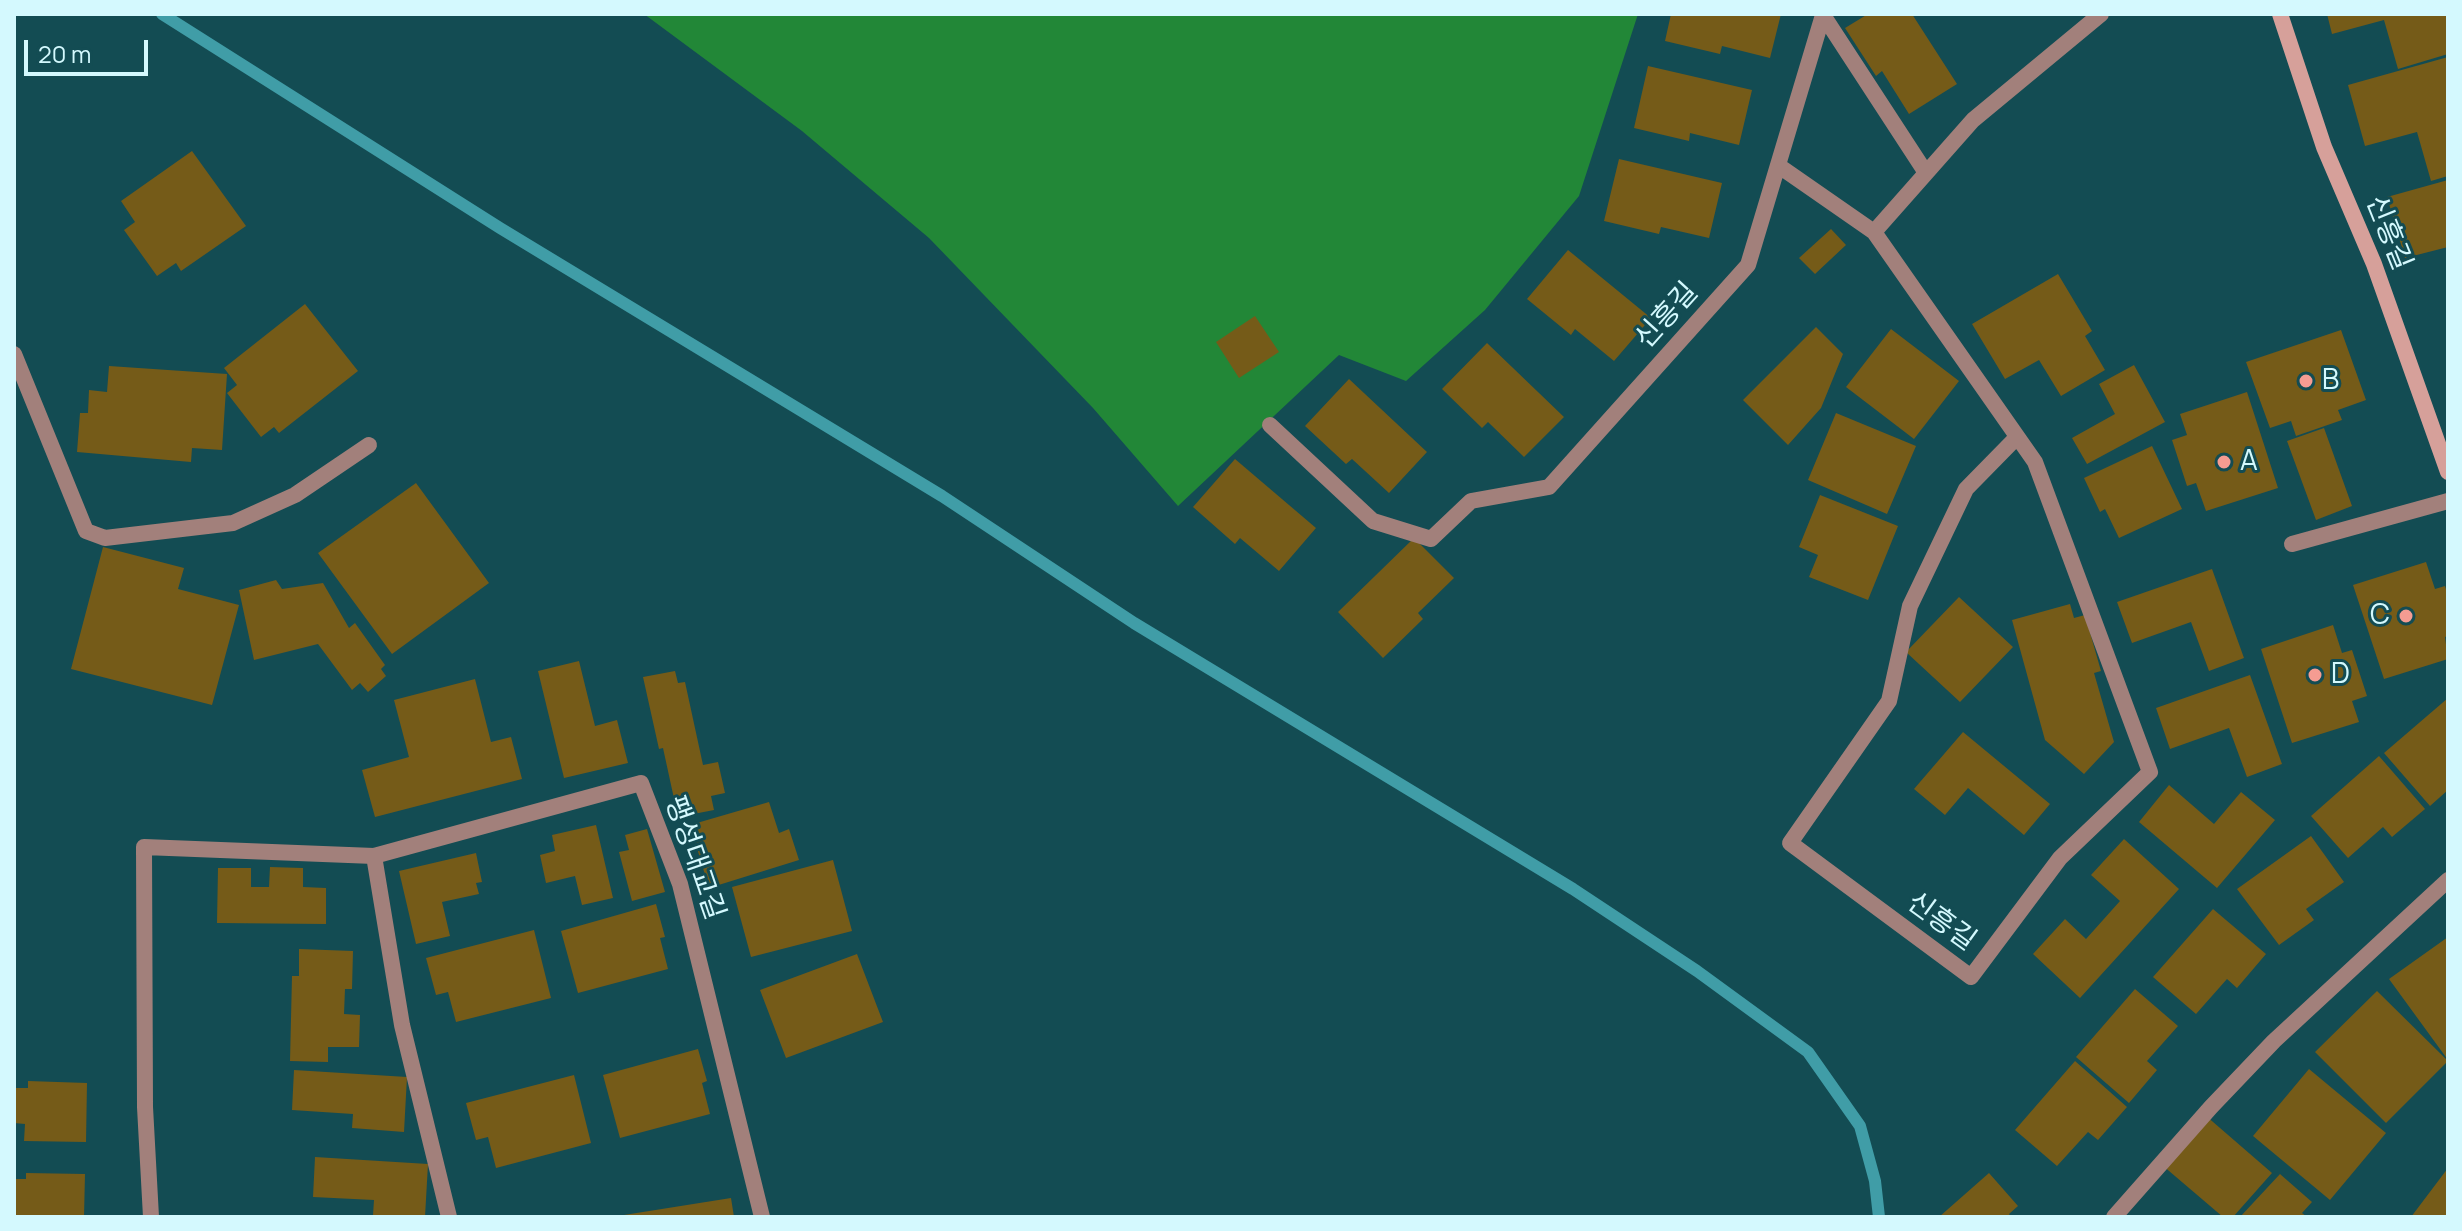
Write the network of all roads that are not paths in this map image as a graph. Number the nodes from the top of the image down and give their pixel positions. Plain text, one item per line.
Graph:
1 (2101, 14) edge
2 (2280, 14) edge
3 (1822, 15) edge
4 (1779, 166) junction
5 (1926, 173) junction
6 (1874, 232) junction
7 (14, 354) edge
8 (1270, 425) dead end
9 (2017, 437) junction
10 (369, 445) dead end
11 (2448, 472) edge
12 (2448, 501) edge
13 (2292, 544) dead end
14 (374, 856) junction
15 (2448, 880) edge
16 (151, 1217) edge
17 (449, 1217) edge
18 (762, 1217) edge
19 (2114, 1217) edge

1 - 5 street
2 - 11 street, 신흥길
3 - 4 street, 신흥길
3 - 5 street, 신흥길
4 - 6 street
4 - 8 street, 신흥길
5 - 6 street
6 - 9 street, 신흥길
7 - 10 street
9 - 9 street, 신흥길
12 - 13 street
14 - 16 street, 팽성대교길
14 - 17 street
14 - 18 street, 팽성대교길
15 - 19 street

